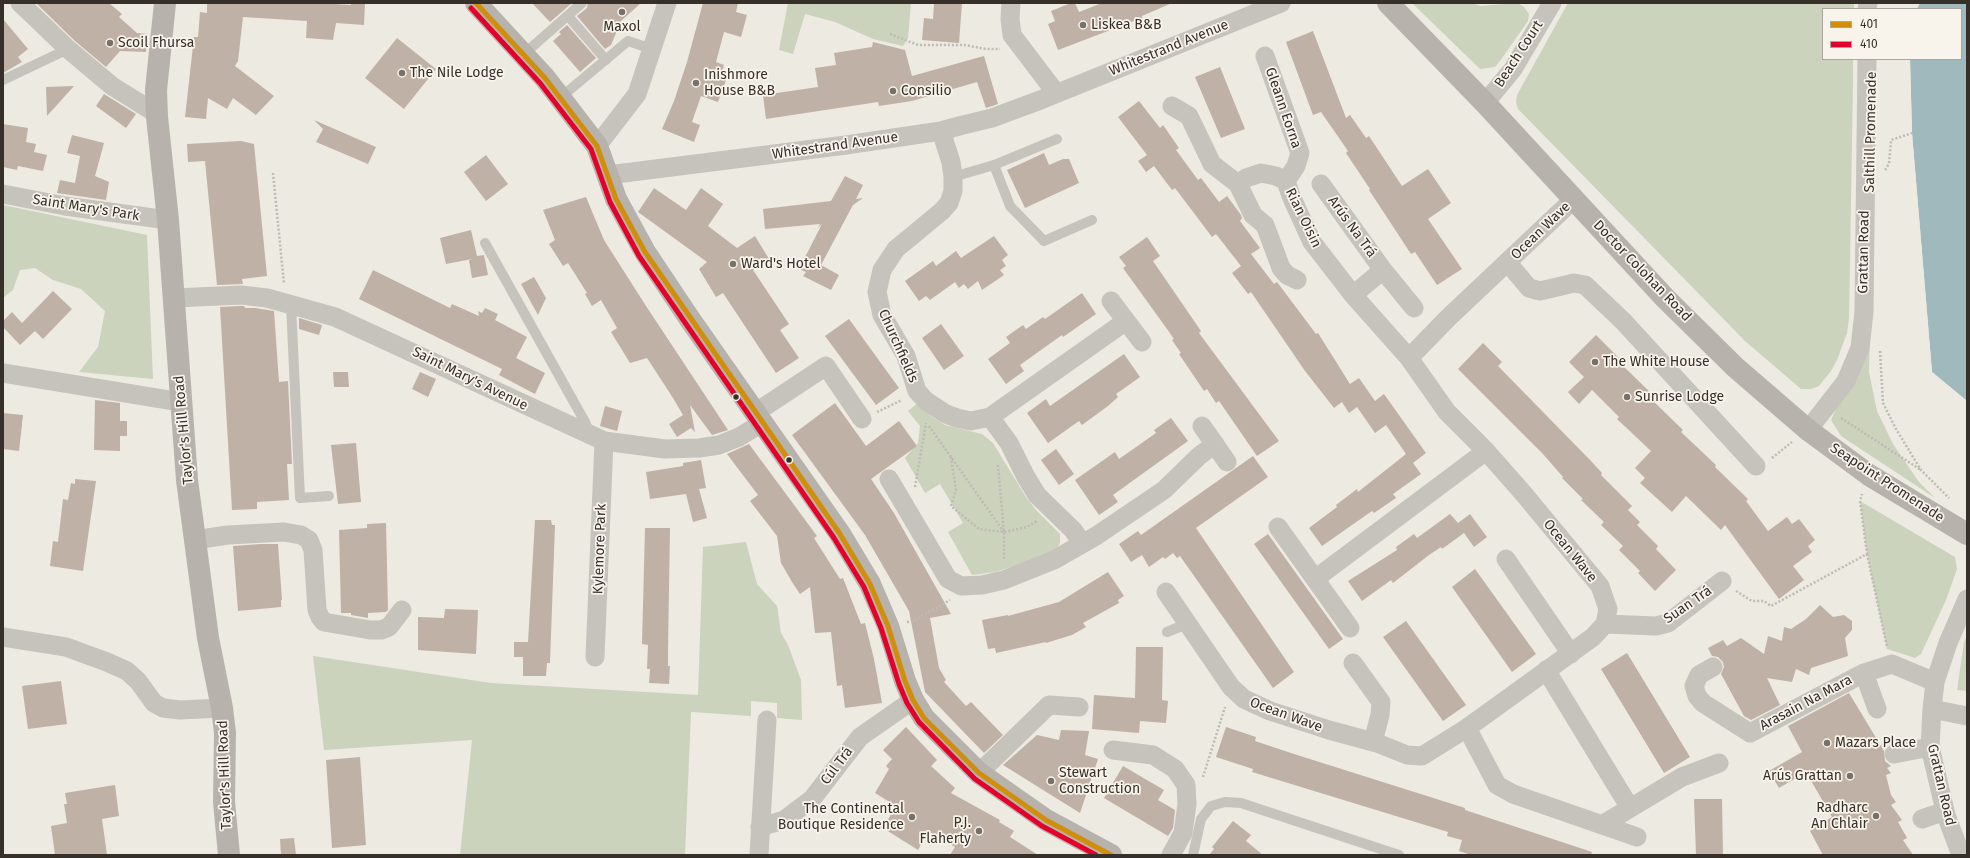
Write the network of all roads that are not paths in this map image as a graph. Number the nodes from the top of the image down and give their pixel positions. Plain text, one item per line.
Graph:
1 (20, 3) edge
2 (165, 3) edge
3 (476, 3) edge
4 (582, 3) edge
5 (1011, 3) edge
6 (1281, 3) edge
7 (1388, 3) edge
8 (1552, 3) edge
9 (664, 4) edge
10 (568, 16) junction
11 (68, 49) junction
12 (652, 49) junction
13 (524, 54) junction
14 (1265, 56) dead end
15 (606, 60) junction
16 (1867, 60) edge
17 (3, 80) edge
18 (1056, 93) junction
19 (560, 98) junction
20 (1485, 103) junction
21 (1172, 106) dead end
22 (157, 114) junction
23 (941, 131) junction
24 (1057, 139) dead end
25 (597, 146) junction
26 (994, 165) junction
27 (608, 175) junction
28 (953, 177) junction
29 (1286, 181) junction
30 (1238, 184) junction
31 (1321, 184) dead end
32 (3, 194) edge
33 (1574, 199) junction
34 (168, 220) junction
35 (1092, 220) dead end
36 (485, 243) dead end
37 (1508, 263) junction
38 (1383, 270) junction
39 (1297, 280) dead end
40 (1353, 294) junction
41 (174, 298) junction
42 (1111, 301) dead end
43 (288, 303) junction
44 (1414, 308) dead end
45 (1126, 321) junction
46 (1142, 342) dead end
47 (1409, 358) junction
48 (3, 373) edge
49 (181, 402) junction
50 (990, 417) junction
51 (759, 418) junction
52 (862, 418) road end
53 (1202, 426) dead end
54 (1808, 430) junction
55 (597, 438) junction
56 (1215, 444) junction
57 (1486, 451) junction
58 (1227, 462) dead end
59 (1756, 466) dead end
60 (889, 479) dead end
61 (329, 496) dead end
62 (1278, 527) dead end
63 (1967, 534) edge
64 (194, 540) junction
65 (1082, 543) junction
66 (1506, 559) dead end
67 (1315, 579) junction
68 (1722, 581) road end
69 (1166, 592) dead end
70 (1967, 599) edge
71 (402, 610) dead end
72 (1189, 623) junction
73 (1605, 624) junction
74 (1350, 628) dead end
75 (1167, 632) dead end
76 (3, 637) edge
77 (1571, 654) junction
78 (595, 657) dead end
79 (1353, 663) dead end
80 (1713, 667) dead end
81 (1546, 670) junction
82 (1864, 673) junction
83 (1935, 682) junction
84 (913, 700) junction
85 (1079, 707) dead end
86 (222, 708) junction
87 (1877, 709) dead end
88 (1932, 709) junction
89 (1967, 716) edge
90 (767, 720) dead end
91 (1467, 728) junction
92 (1373, 742) junction
93 (1930, 747) junction
94 (1113, 750) dead end
95 (1894, 754) dead end
96 (1719, 763) dead end
97 (979, 773) junction
98 (1630, 808) junction
99 (1945, 811) junction
100 (1922, 819) dead end
101 (1602, 825) junction
102 (760, 827) junction
103 (1637, 837) dead end
104 (229, 855) edge
105 (759, 855) edge
106 (1111, 855) edge
107 (1171, 855) edge
108 (1193, 855) edge
109 (1399, 855) edge
110 (1961, 855) edge

1 - 11 street
2 - 22 main road, Taylor's Hill Road
3 - 13 main road
4 - 10 lane
5 - 18 street
6 - 18 street, Whitestrand Avenue
7 - 20 main road, Doctor Colohan Road
8 - 20 street, Beach Court
9 - 12 street
10 - 13 lane
10 - 15 lane
11 - 17 lane
11 - 22 street
12 - 15 lane
12 - 25 street
13 - 19 main road
14 - 29 street, Gleann Eorna
15 - 19 lane
16 - 54 street, Grattan Road
18 - 23 street, Whitestrand Avenue
19 - 25 main road
20 - 33 main road, Doctor Colohan Road
21 - 30 street
22 - 34 main road, Taylor's Hill Road
23 - 27 street, Whitestrand Avenue
23 - 28 street, Churchfields
24 - 26 lane
25 - 27 main road
26 - 28 lane
26 - 35 lane
27 - 51 main road
28 - 50 street, Churchfields
29 - 30 street, Rian Oisin
29 - 40 street, Rian Oisin
30 - 39 street
31 - 38 street, Arús Na Trá
32 - 34 street, Saint Mary's Park
33 - 37 street, Ocean Wave
33 - 54 main road, Doctor Colohan Road
34 - 41 main road, Taylor's Hill Road
36 - 55 lane
37 - 47 street, Ocean Wave
37 - 59 street, Ocean Wave
38 - 40 street, Arús Na Trá
38 - 44 street, Arús Na Trá
40 - 47 street, Ocean Wave
41 - 43 street, Saint Mary's Avenue
41 - 49 main road, Taylor's Hill Road
42 - 45 street
43 - 55 street, Saint Mary's Avenue
43 - 61 lane
45 - 46 street
45 - 50 street, Churchfields
47 - 57 street, Ocean Wave
48 - 49 street
49 - 64 main road, Taylor's Hill Road
50 - 65 street
51 - 52 street
51 - 55 street, Saint Mary's Avenue
51 - 84 main road
53 - 56 street
54 - 63 main road, Seapoint Promenade
55 - 78 street, Kylemore Park
56 - 58 street
56 - 65 street
57 - 67 street
57 - 73 street, Ocean Wave
60 - 65 street
62 - 67 street
64 - 71 street
64 - 86 main road, Taylor's Hill Road
66 - 77 street
67 - 74 street
68 - 73 street, Suan Trá
69 - 72 street, Ocean Wave
70 - 83 street, Grattan Road
72 - 75 lane
72 - 92 street, Ocean Wave
73 - 77 street, Ocean Wave
76 - 86 street
77 - 81 street, Ocean Wave
79 - 92 street
80 - 82 street, Arasain Na Mara
81 - 91 street, Ocean Wave
81 - 98 street
82 - 83 street, Arasain Na Mara
82 - 87 street
83 - 88 street, Grattan Road
84 - 97 main road
84 - 102 street, Cúl Trá
85 - 97 street
86 - 104 main road, Taylor's Hill Road
88 - 89 street
88 - 93 street, Grattan Road
90 - 102 street
91 - 92 street, Ocean Wave
91 - 101 street
93 - 95 street
93 - 99 street, Grattan Road
94 - 107 street
96 - 98 street
97 - 106 main road
98 - 101 street
99 - 100 street
99 - 110 street, Grattan Road
101 - 103 street
102 - 105 street
108 - 109 lane

